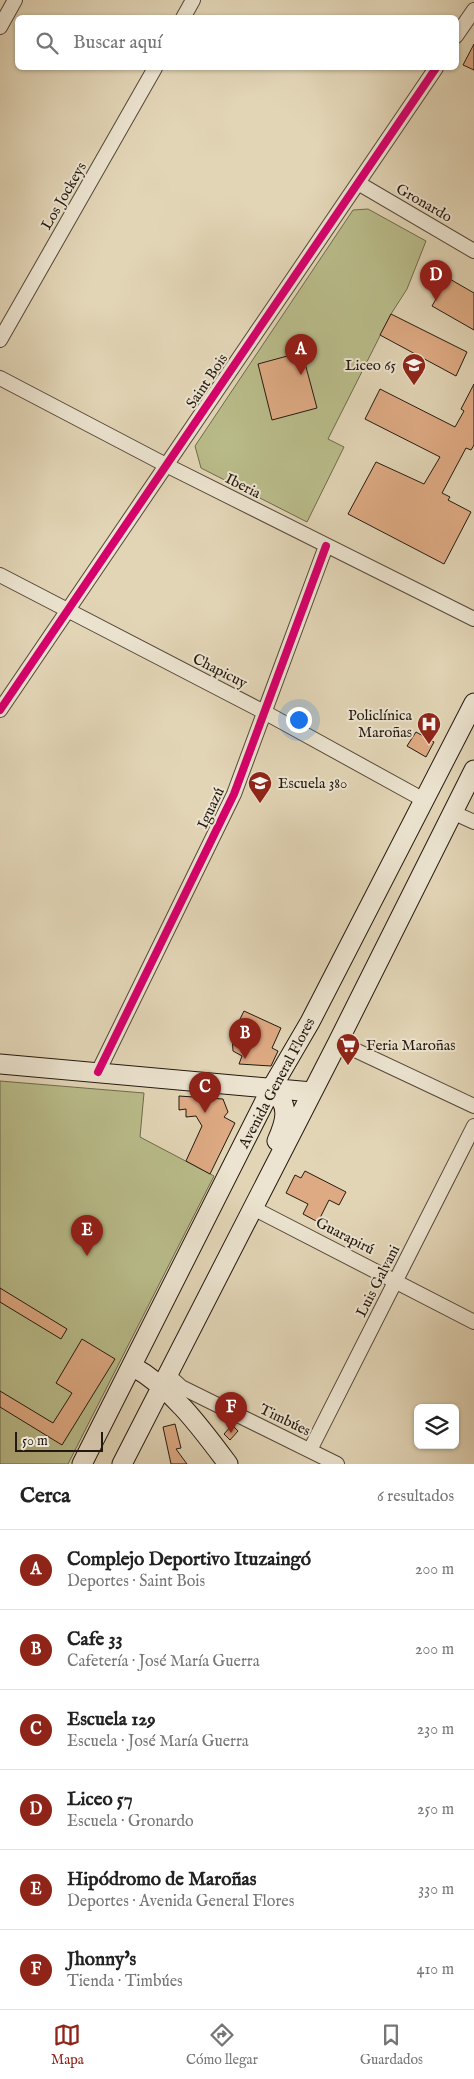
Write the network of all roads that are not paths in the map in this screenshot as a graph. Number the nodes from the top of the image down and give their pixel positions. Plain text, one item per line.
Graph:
1 (15, 0) edge
2 (193, 0) edge
3 (474, 10) edge
4 (185, 15) edge
5 (0, 27) edge
6 (459, 32) edge
7 (154, 70) edge
8 (435, 70) edge
9 (358, 183) junction
10 (474, 250) edge
11 (0, 340) edge
12 (0, 378) edge
13 (166, 465) junction
14 (326, 546) junction
15 (0, 575) edge
16 (68, 610) junction
17 (474, 619) edge
18 (474, 703) edge
19 (0, 710) edge
20 (266, 713) junction
21 (474, 770) edge
22 (424, 800) junction
23 (452, 812) junction
24 (474, 822) edge
25 (338, 1042) junction
26 (0, 1064) edge
27 (98, 1072) junction
28 (271, 1089) junction
29 (312, 1092) junction
30 (474, 1106) edge
31 (474, 1126) edge
32 (253, 1208) junction
33 (396, 1281) junction
34 (474, 1322) edge
35 (140, 1370) junction
36 (165, 1380) junction
37 (310, 1450) junction
38 (82, 1464) edge
39 (122, 1464) edge
40 (228, 1464) edge
41 (337, 1464) edge

1 - 5 street
2 - 4 street
3 - 6 street
7 - 11 street, Los Jockeys
8 - 9 street, Saint Bois
9 - 10 street, Gronardo
9 - 13 street, Saint Bois
12 - 13 street, Iberia
13 - 14 street, Iberia
13 - 16 street, Saint Bois
14 - 17 street, Iberia
14 - 20 street, Iguazú
15 - 16 street, Chapicuy
16 - 19 street, Saint Bois
16 - 20 street, Chapicuy
18 - 22 main road, Avenida General Flores
20 - 22 street, Chapicuy
20 - 27 street, Iguazú
21 - 23 main road
22 - 28 main road, Avenida General Flores
23 - 24 street
23 - 25 main road
25 - 29 main road
25 - 30 street
26 - 27 main road
27 - 28 main road
28 - 29 main road
28 - 32 main road
28 - 35 main road, Avenida General Flores
29 - 32 main road
31 - 33 street, Luis Galvani
32 - 33 street, Guarapirú
32 - 36 main road
33 - 34 street, Guarapirú
33 - 37 street, Luis Galvani
35 - 36 main road
35 - 38 main road, Avenida General Flores
36 - 37 street, Timbúes
36 - 39 main road
36 - 40 main road
37 - 41 street, Timbúes

